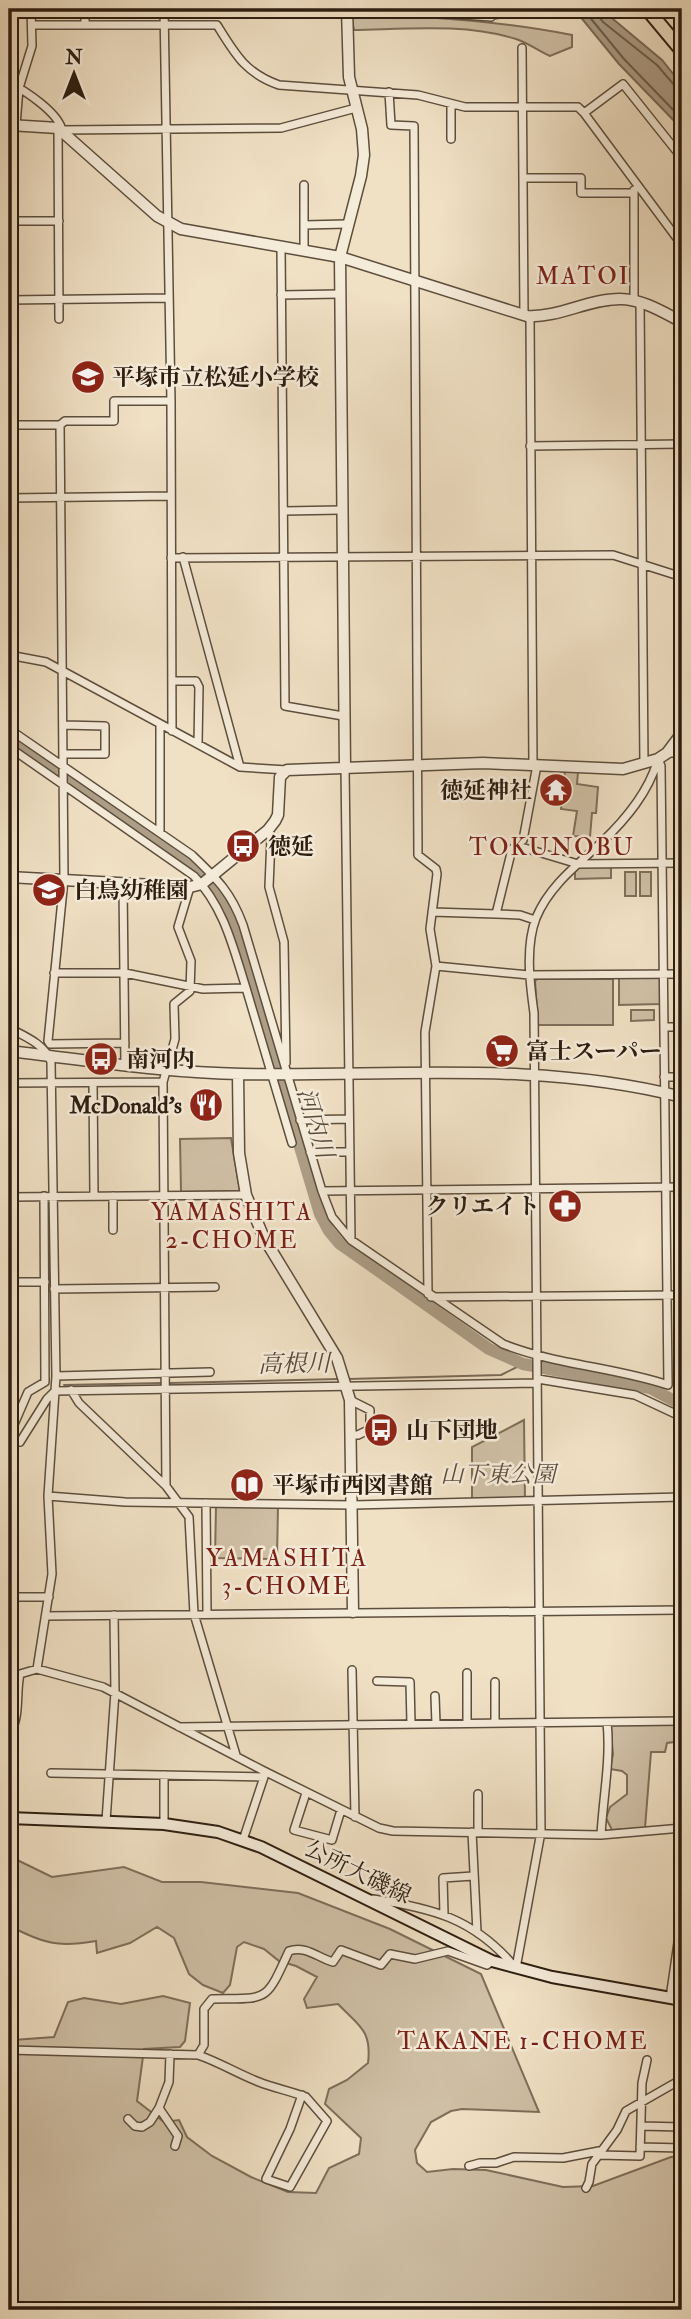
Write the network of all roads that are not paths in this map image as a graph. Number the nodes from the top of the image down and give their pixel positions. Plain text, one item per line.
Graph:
1 (32, 9) edge
2 (85, 9) edge
3 (164, 9) edge
4 (535, 9) edge
5 (647, 9) edge
6 (346, 10) edge
7 (407, 10) edge
8 (492, 12) edge
9 (164, 23) junction
10 (85, 24) junction
11 (32, 25) junction
12 (522, 48) dead end
13 (682, 51) edge
14 (9, 82) edge
15 (19, 88) junction
16 (351, 91) junction
17 (389, 92) junction
18 (451, 105) junction
19 (523, 107) junction
20 (356, 108) junction
21 (584, 113) junction
22 (13, 125) edge
23 (167, 128) junction
24 (60, 129) junction
25 (451, 139) dead end
26 (682, 158) edge
27 (523, 178) junction
28 (635, 182) junction
29 (304, 185) dead end
30 (635, 193) junction
31 (59, 221) junction
32 (9, 222) edge
33 (169, 223) junction
34 (347, 224) junction
35 (304, 225) junction
36 (682, 245) edge
37 (281, 247) junction
38 (304, 251) junction
39 (340, 257) junction
40 (415, 279) junction
41 (340, 294) junction
42 (281, 295) junction
43 (169, 298) junction
44 (59, 299) junction
45 (9, 300) edge
46 (637, 301) junction
47 (527, 316) junction
48 (59, 319) dead end
49 (682, 322) edge
50 (171, 401) junction
51 (9, 425) edge
52 (60, 425) junction
53 (682, 444) edge
54 (642, 445) junction
55 (530, 446) junction
56 (170, 496) junction
57 (61, 497) junction
58 (9, 498) edge
59 (341, 510) junction
60 (284, 511) junction
61 (531, 555) junction
62 (284, 556) junction
63 (341, 556) junction
64 (183, 557) junction
65 (416, 557) junction
66 (171, 558) junction
67 (643, 564) junction
68 (682, 577) edge
69 (9, 655) edge
70 (62, 671) junction
71 (172, 681) junction
72 (344, 716) junction
73 (160, 724) junction
74 (63, 725) junction
75 (9, 729) edge
76 (173, 731) junction
77 (682, 733) edge
78 (198, 744) junction
79 (9, 747) edge
80 (682, 753) edge
81 (63, 754) junction
82 (663, 756) junction
83 (644, 764) junction
84 (535, 765) junction
85 (63, 766) junction
86 (240, 767) junction
87 (345, 767) junction
88 (416, 767) junction
89 (287, 770) junction
90 (63, 785) junction
91 (268, 830) junction
92 (160, 832) junction
93 (518, 846) junction
94 (662, 863) junction
95 (682, 863) edge
96 (578, 864) junction
97 (9, 877) edge
98 (64, 879) junction
99 (208, 880) junction
100 (123, 885) junction
101 (190, 887) junction
102 (432, 912) junction
103 (496, 914) junction
104 (535, 920) junction
105 (436, 966) junction
106 (54, 973) junction
107 (125, 973) junction
108 (663, 974) junction
109 (682, 974) edge
110 (529, 975) junction
111 (191, 987) junction
112 (246, 988) junction
113 (664, 1027) junction
114 (682, 1027) edge
115 (9, 1028) edge
116 (125, 1043) junction
117 (9, 1051) edge
118 (49, 1055) junction
119 (125, 1066) junction
120 (168, 1071) junction
121 (425, 1073) junction
122 (238, 1074) junction
123 (271, 1074) junction
124 (286, 1074) junction
125 (349, 1074) junction
126 (534, 1074) junction
127 (664, 1077) junction
128 (682, 1077) edge
129 (163, 1082) junction
130 (9, 1083) edge
131 (51, 1083) junction
132 (93, 1083) junction
133 (664, 1093) junction
134 (682, 1097) edge
135 (349, 1119) junction
136 (300, 1120) junction
137 (292, 1143) dead end
138 (310, 1152) junction
139 (350, 1152) junction
140 (682, 1187) edge
141 (666, 1188) junction
142 (536, 1189) junction
143 (427, 1190) junction
144 (323, 1191) junction
145 (352, 1191) junction
146 (246, 1195) junction
147 (48, 1196) junction
148 (94, 1196) junction
149 (113, 1196) junction
150 (164, 1196) junction
151 (9, 1197) edge
152 (113, 1230) dead end
153 (351, 1240) junction
154 (9, 1282) edge
155 (45, 1282) junction
156 (215, 1287) dead end
157 (164, 1288) junction
158 (54, 1289) junction
159 (667, 1295) junction
160 (682, 1295) edge
161 (429, 1296) junction
162 (538, 1296) junction
163 (538, 1356) junction
164 (210, 1372) dead end
165 (165, 1373) junction
166 (56, 1376) junction
167 (538, 1381) junction
168 (347, 1385) junction
169 (166, 1388) junction
170 (71, 1390) junction
171 (55, 1391) junction
172 (351, 1400) junction
173 (682, 1417) edge
174 (352, 1435) junction
175 (9, 1436) edge
176 (166, 1486) junction
177 (48, 1496) junction
178 (682, 1497) edge
179 (538, 1500) junction
180 (180, 1503) junction
181 (206, 1503) junction
182 (353, 1505) junction
183 (9, 1597) edge
184 (49, 1597) junction
185 (682, 1610) edge
186 (540, 1611) junction
187 (353, 1612) junction
188 (194, 1614) junction
189 (207, 1614) junction
190 (114, 1615) junction
191 (46, 1616) junction
192 (37, 1669) junction
193 (352, 1670) dead end
194 (467, 1673) dead end
195 (377, 1681) dead end
196 (495, 1682) dead end
197 (115, 1692) junction
198 (435, 1696) dead end
199 (682, 1721) edge
200 (607, 1722) junction
201 (467, 1723) junction
202 (495, 1723) junction
203 (541, 1723) junction
204 (355, 1724) junction
205 (411, 1724) junction
206 (436, 1724) junction
207 (226, 1725) junction
208 (178, 1727) junction
209 (9, 1729) edge
210 (236, 1755) junction
211 (51, 1773) dead end
212 (109, 1773) junction
213 (264, 1774) junction
214 (164, 1775) junction
215 (306, 1793) junction
216 (478, 1794) dead end
217 (341, 1810) junction
218 (355, 1817) junction
219 (9, 1818) edge
220 (106, 1821) junction
221 (164, 1824) junction
222 (682, 1828) edge
223 (475, 1832) junction
224 (541, 1832) junction
225 (601, 1835) junction
226 (243, 1840) junction
227 (473, 1876) junction
228 (361, 1897) junction
229 (444, 1914) junction
230 (682, 1914) edge
231 (477, 1932) junction
232 (680, 1942) edge
233 (492, 1961) junction
234 (516, 1968) junction
235 (670, 1998) junction
236 (682, 2000) edge
237 (9, 2050) edge
238 (679, 2053) dead end
239 (170, 2054) junction
240 (198, 2055) junction
241 (647, 2060) dead end
242 (681, 2079) edge
243 (302, 2095) junction
244 (643, 2099) junction
245 (159, 2108) junction
246 (128, 2119) dead end
247 (641, 2126) junction
248 (682, 2127) edge
249 (175, 2146) dead end
250 (640, 2147) junction
251 (682, 2148) edge
252 (599, 2153) junction
253 (469, 2166) dead end
254 (586, 2189) dead end

1 - 11 street
2 - 10 street
3 - 9 street
4 - 8 street
5 - 13 main road
6 - 7 street
6 - 16 street
7 - 8 street
9 - 10 street
9 - 16 street
9 - 23 street
10 - 11 street
11 - 15 street
12 - 19 street
14 - 15 street
15 - 22 street
15 - 24 street
16 - 17 street
16 - 20 street
17 - 18 street
17 - 40 street
18 - 19 street
18 - 25 street
19 - 21 street
19 - 27 street
20 - 23 street
20 - 34 street
21 - 26 street
21 - 28 street
22 - 24 street
23 - 24 street
23 - 33 street
24 - 31 street
24 - 33 street
27 - 30 street
27 - 47 street
28 - 30 street
28 - 36 street
29 - 35 street
30 - 46 street
31 - 32 street
31 - 44 street
33 - 37 street
33 - 43 street
34 - 35 street
34 - 39 street
35 - 38 street
37 - 38 street
37 - 42 street
38 - 39 street
39 - 40 street
39 - 41 street
40 - 47 street
40 - 65 street
41 - 42 street
41 - 59 street
42 - 60 street
43 - 44 street
43 - 50 street
44 - 45 street
44 - 48 street
46 - 47 street
46 - 49 street
46 - 54 street
47 - 55 street
50 - 52 street
50 - 56 street
51 - 52 street
52 - 57 street
53 - 54 street
54 - 55 street
54 - 67 street
55 - 61 street
56 - 57 street
56 - 66 street
57 - 58 street
57 - 70 street
59 - 60 street
59 - 63 street
60 - 62 street
61 - 65 street
61 - 67 street
61 - 84 street
62 - 63 street
62 - 64 street
62 - 72 street
63 - 65 street
63 - 72 street
64 - 66 street
64 - 86 street
65 - 88 street
66 - 71 street
67 - 68 street
67 - 83 street
69 - 70 street
70 - 73 street
70 - 74 street
71 - 76 street
71 - 78 street
72 - 87 street
73 - 76 street
73 - 92 street
74 - 81 street
74 - 81 street
75 - 85 street
76 - 78 street
77 - 82 street
78 - 86 street
79 - 90 street
80 - 82 street
81 - 85 street
82 - 83 street
82 - 94 street
82 - 96 street
83 - 84 street
84 - 88 street
84 - 93 street
85 - 90 street
85 - 92 street
86 - 89 street
87 - 88 street
87 - 89 street
87 - 125 street
88 - 102 street
89 - 91 street
90 - 98 street
90 - 99 street
91 - 99 street
91 - 124 street
92 - 99 street
93 - 96 street
93 - 103 street
94 - 95 street
94 - 96 street
94 - 108 street
96 - 104 street
97 - 98 street
98 - 100 street
98 - 106 street
99 - 101 street
99 - 112 street
99 - 124 street
100 - 101 street
100 - 107 street
101 - 111 street
102 - 103 street
102 - 105 street
103 - 104 street
104 - 110 street
105 - 110 street
105 - 121 street
106 - 107 street
106 - 116 street
107 - 111 street
107 - 116 street
108 - 109 street
108 - 110 street
108 - 113 street
110 - 126 street
111 - 112 street
111 - 120 street
112 - 123 street
113 - 114 street
113 - 127 street
115 - 118 street
116 - 119 street
117 - 118 street
118 - 119 street
118 - 131 street
119 - 120 street
120 - 122 street
120 - 129 street
121 - 125 street
121 - 126 street
121 - 143 street
122 - 123 street
122 - 146 street
123 - 124 street
123 - 137 street
124 - 125 street
124 - 136 street
125 - 135 street
126 - 133 street
126 - 142 street
127 - 128 street
127 - 133 street
129 - 132 street
129 - 150 street
130 - 131 street
131 - 132 street
131 - 147 street
132 - 148 street
133 - 134 street
133 - 141 street
135 - 136 street
135 - 139 street
136 - 138 street
138 - 139 street
138 - 144 street
139 - 145 street
140 - 141 street
141 - 142 street
141 - 159 street
142 - 143 street
142 - 162 street
143 - 145 street
143 - 161 street
144 - 145 street
144 - 153 street
145 - 153 street
146 - 150 street
146 - 168 street
147 - 148 street
147 - 151 street
147 - 155 street
147 - 158 street
148 - 149 street
149 - 150 street
149 - 152 street
150 - 157 street
153 - 161 street
154 - 155 street
155 - 175 street
156 - 157 street
157 - 158 street
157 - 165 street
158 - 166 street
159 - 160 street
159 - 162 street
159 - 163 street
161 - 162 street
161 - 163 street
162 - 163 street
163 - 167 street
164 - 165 street
165 - 166 street
165 - 169 street
166 - 171 street
167 - 168 street
167 - 173 street
167 - 179 street
168 - 169 street
168 - 172 street
169 - 170 street
169 - 176 street
170 - 171 street
170 - 176 street
171 - 175 street
171 - 177 street
172 - 174 street
172 - 174 street
174 - 182 street
176 - 180 street
177 - 180 street
177 - 184 street
178 - 179 street
179 - 182 street
179 - 186 street
180 - 181 street
180 - 188 street
181 - 182 street
181 - 189 street
182 - 187 street
183 - 184 street
184 - 191 street
185 - 186 street
186 - 187 street
186 - 203 street
187 - 189 street
188 - 189 street
188 - 190 street
188 - 207 street
190 - 191 street
190 - 197 street
191 - 192 street
192 - 197 street
192 - 209 street
193 - 204 street
194 - 201 street
195 - 205 street
196 - 202 street
197 - 208 street
197 - 212 street
198 - 206 street
199 - 200 street
200 - 203 street
200 - 225 street
201 - 202 street
201 - 206 street
202 - 203 street
203 - 224 street
204 - 205 street
204 - 207 street
204 - 218 street
205 - 206 street
207 - 208 street
207 - 210 street
208 - 210 street
210 - 213 street
211 - 212 street
212 - 214 street
212 - 220 street
213 - 214 street
213 - 215 street
213 - 226 street
214 - 221 street
215 - 217 street
215 - 217 street
216 - 223 street
217 - 218 street
218 - 223 street
219 - 220 main road, 公所大磯線
220 - 221 main road, 公所大磯線
221 - 226 main road, 公所大磯線
222 - 225 street
223 - 224 street
223 - 227 street
224 - 225 street
224 - 234 street
226 - 228 main road, 公所大磯線
227 - 229 street
227 - 231 street
228 - 229 street
228 - 233 main road, 公所大磯線
229 - 231 street
230 - 232 street
231 - 234 street
232 - 235 street
233 - 234 main road, 公所大磯線
233 - 240 street
234 - 235 main road, 公所大磯線
235 - 236 main road, 公所大磯線
237 - 239 street
238 - 242 street
239 - 240 street
239 - 245 street
240 - 243 street
241 - 244 street
242 - 244 street
243 - 243 street
244 - 247 street
244 - 252 street
245 - 246 street
245 - 249 street
247 - 248 street
247 - 250 street
250 - 251 street
250 - 252 street
252 - 253 street
252 - 254 street

